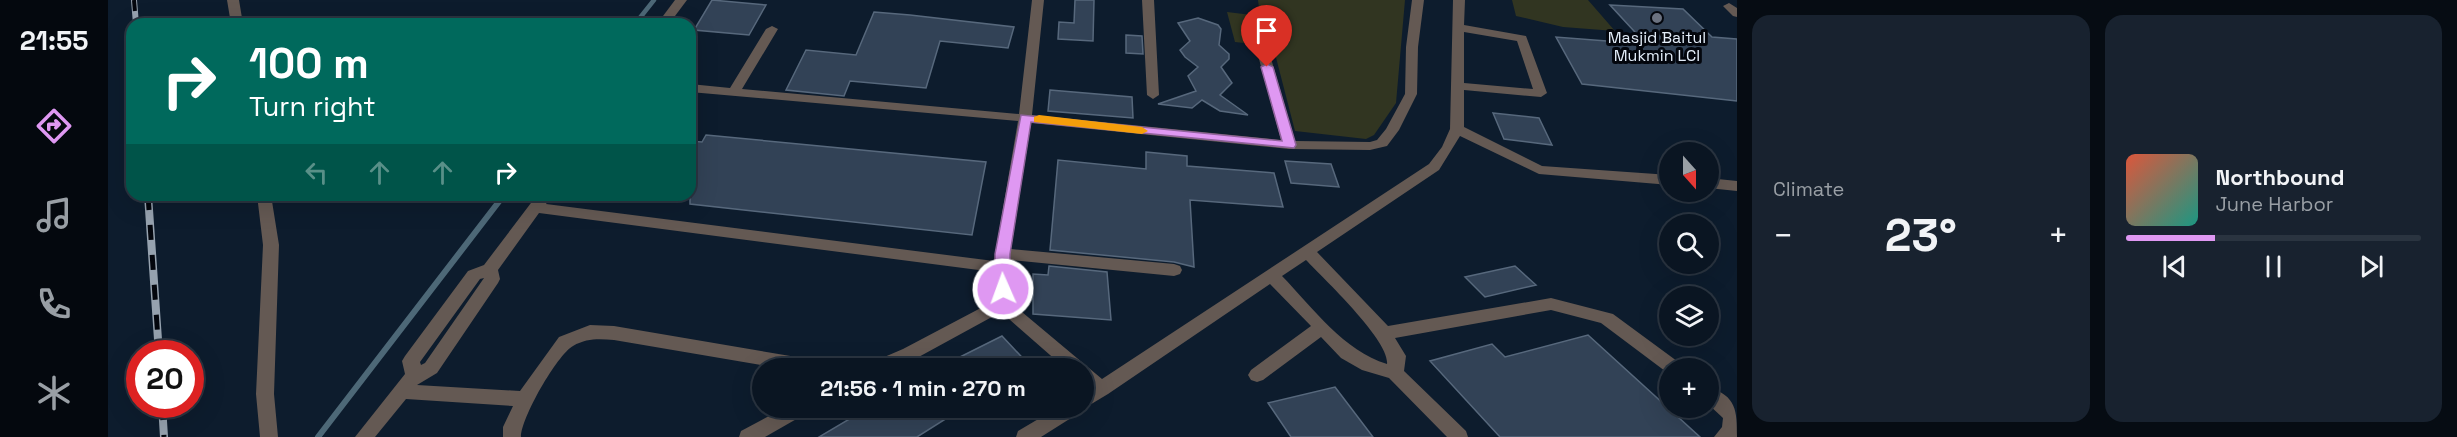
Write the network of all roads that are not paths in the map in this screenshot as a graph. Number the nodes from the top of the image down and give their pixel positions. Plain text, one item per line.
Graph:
1 (233, 0) edge
2 (681, 0) edge
3 (1038, 0) edge
4 (1148, 0) edge
5 (1418, 0) edge
6 (1459, 0) edge
7 (1737, 7) edge
8 (1737, 14) edge
9 (236, 18) edge
10 (668, 18) edge
11 (1459, 28) junction
12 (772, 29) dead end
13 (1262, 48) dead end
14 (1458, 86) junction
15 (696, 89) edge
16 (735, 92) junction
17 (1153, 95) dead end
18 (1025, 118) junction
19 (1457, 129) junction
20 (1289, 145) junction
21 (1659, 179) edge
22 (1719, 184) edge
23 (1737, 186) edge
24 (265, 201) edge
25 (541, 202) edge
26 (1307, 251) junction
27 (1002, 260) junction
28 (1174, 270) dead end
29 (1272, 275) junction
30 (1002, 304) junction
31 (1321, 328) junction
32 (1384, 333) junction
33 (761, 358) edge
34 (900, 358) edge
35 (1065, 358) edge
36 (1660, 358) edge
37 (1395, 373) junction
38 (1257, 375) dead end
39 (1094, 382) edge
40 (1102, 389) junction
41 (402, 391) junction
42 (1094, 394) edge
43 (525, 399) junction
44 (1719, 402) edge
45 (782, 418) edge
46 (1056, 418) edge
47 (269, 437) edge
48 (364, 437) edge
49 (512, 437) edge
50 (748, 437) edge
51 (1025, 437) edge
52 (1459, 437) edge
53 (1723, 437) edge

1 - 9 lane
2 - 10 lane
3 - 18 lane
4 - 17 lane
5 - 20 lane
6 - 11 lane
7 - 8 lane
11 - 14 lane
11 - 14 lane
12 - 16 lane
13 - 20 lane
14 - 19 lane
15 - 16 lane
16 - 18 lane
18 - 20 lane
18 - 27 lane
19 - 21 lane
19 - 26 lane
22 - 23 lane
24 - 47 lane
25 - 27 lane
25 - 41 lane
26 - 29 lane
26 - 32 lane
27 - 28 lane
27 - 30 lane
29 - 31 lane
29 - 40 lane
30 - 34 lane
30 - 35 lane
31 - 37 lane
31 - 38 lane
32 - 36 lane
32 - 37 lane
33 - 43 lane
37 - 52 lane
39 - 40 lane
40 - 42 lane
41 - 43 lane
41 - 48 lane
43 - 49 lane
44 - 53 lane
45 - 50 lane
46 - 51 lane

